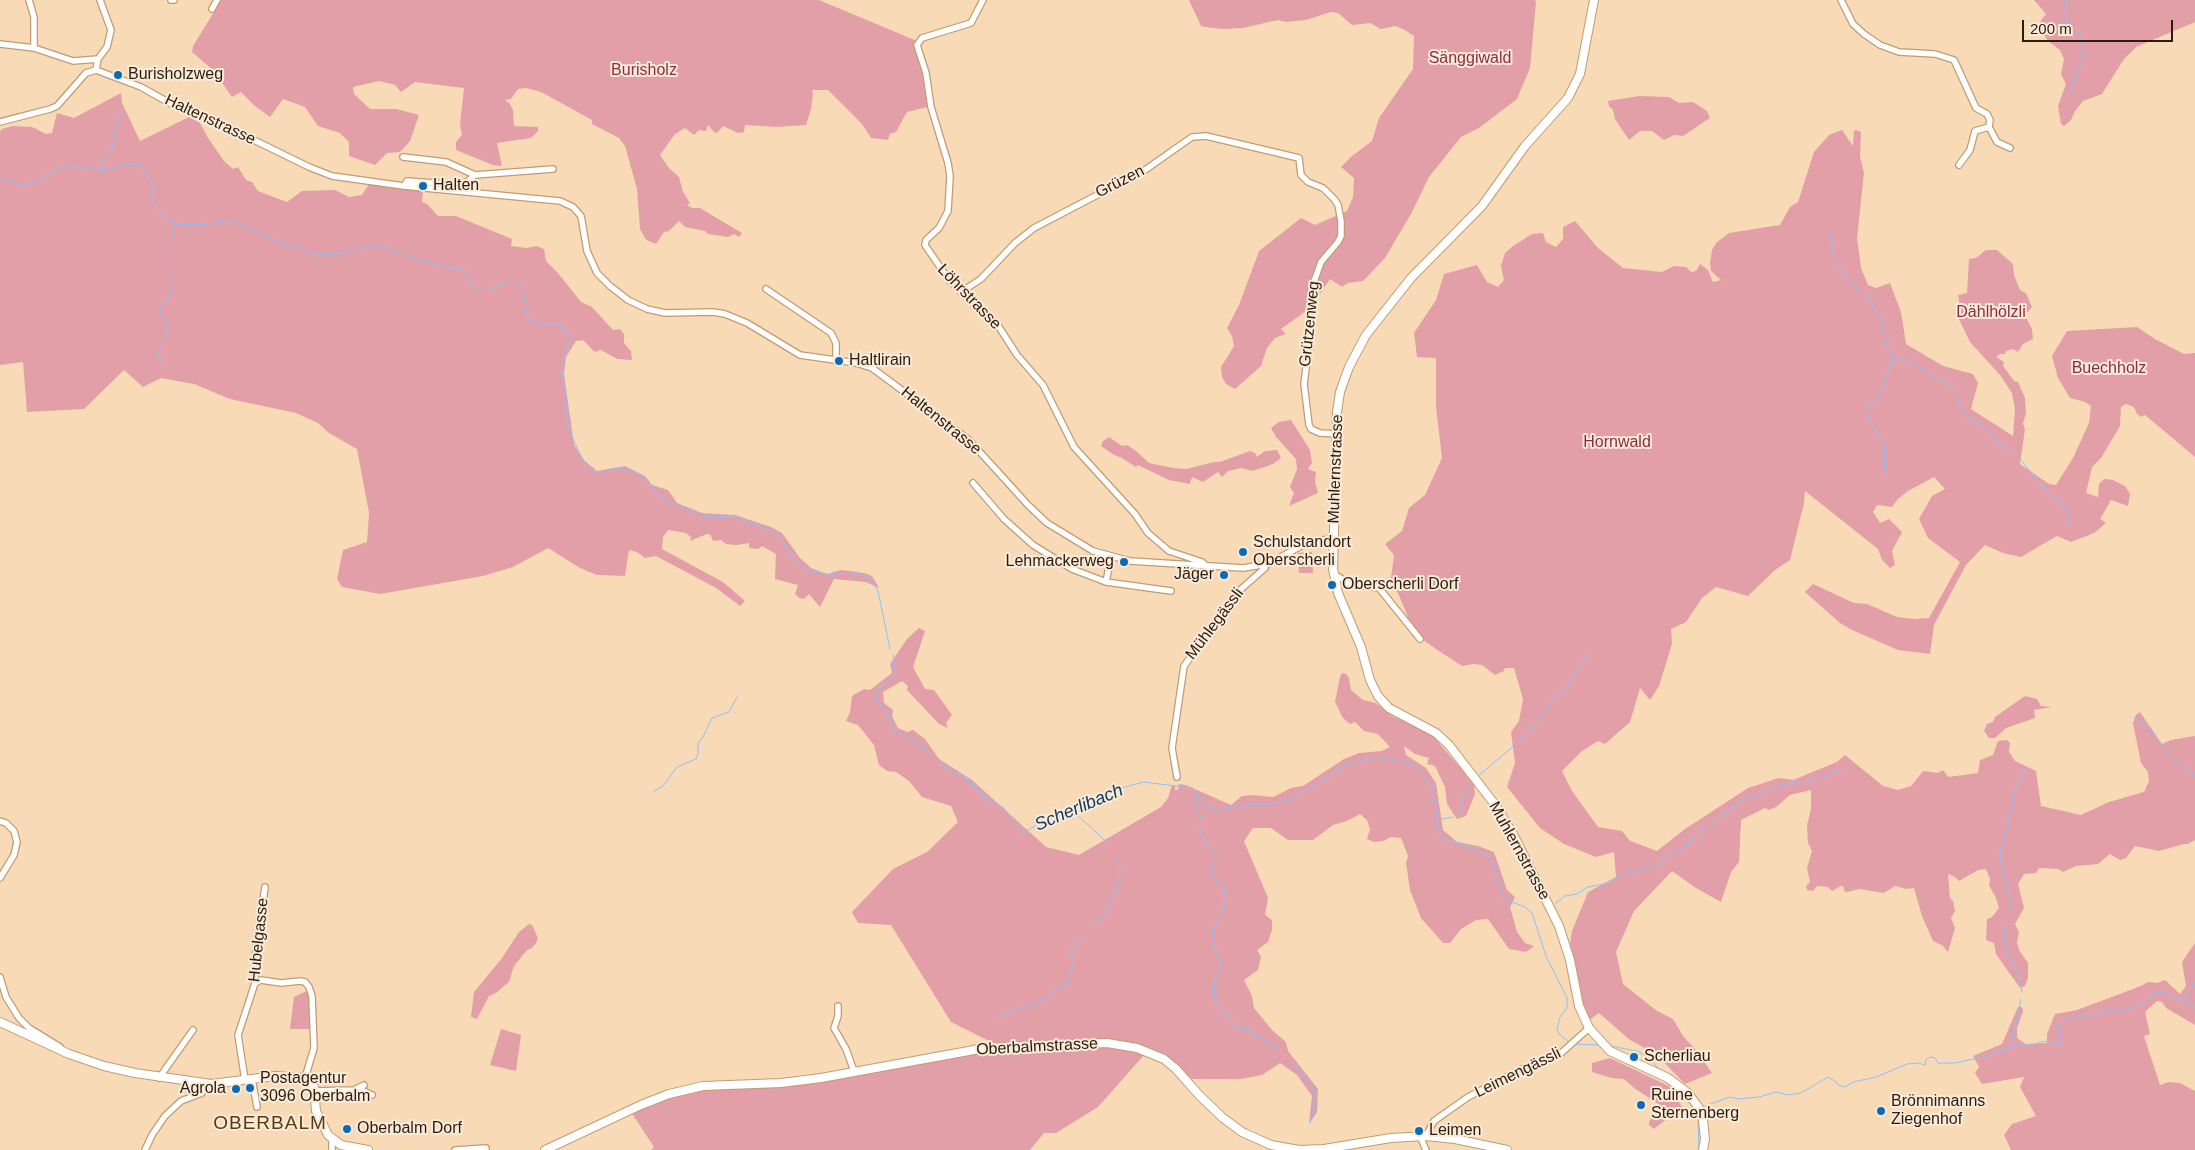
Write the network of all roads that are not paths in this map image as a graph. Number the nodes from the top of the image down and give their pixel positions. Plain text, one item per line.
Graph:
1 (29, 0) edge
2 (100, 0) edge
3 (217, 0) edge
4 (983, 0) edge
5 (1594, 0) edge
6 (1841, 0) edge
7 (212, 9) dead end
8 (0, 44) edge
9 (34, 48) junction
10 (98, 60) junction
11 (96, 70) junction
12 (0, 122) edge
13 (1989, 127) junction
14 (2010, 148) dead end
15 (403, 157) dead end
16 (1299, 158) joint
17 (1959, 165) dead end
18 (553, 169) dead end
19 (475, 175) junction
20 (404, 186) junction
21 (766, 289) dead end
22 (961, 292) junction
23 (836, 361) junction
24 (1337, 434) junction
25 (973, 483) dead end
26 (1334, 539) junction
27 (1111, 557) junction
28 (1264, 566) junction
29 (1208, 567) junction
30 (1334, 574) junction
31 (1106, 582) junction
32 (1171, 591) dead end
33 (1420, 639) dead end
34 (1177, 777) dead end
35 (0, 821) edge
36 (0, 878) edge
37 (265, 887) dead end
38 (256, 973) junction
39 (0, 977) edge
40 (262, 980) junction
41 (255, 983) junction
42 (838, 1006) dead end
43 (0, 1022) edge
44 (1589, 1028) junction
45 (193, 1030) dead end
46 (61, 1051) junction
47 (854, 1071) junction
48 (159, 1078) junction
49 (305, 1078) junction
50 (248, 1079) junction
51 (205, 1084) junction
52 (315, 1091) junction
53 (372, 1095) dead end
54 (257, 1106) dead end
55 (1423, 1136) junction
56 (332, 1139) junction
57 (340, 1147) edge
58 (485, 1147) edge
59 (145, 1150) edge
60 (332, 1150) edge
61 (368, 1150) edge
62 (455, 1150) edge
63 (545, 1150) edge
64 (1426, 1150) edge
65 (1506, 1150) edge
66 (1703, 1150) edge

1 - 9 street
2 - 10 street
3 - 7 street
4 - 22 street, Löhrstrasse
5 - 24 street, Muhlernstrasse
6 - 13 street
8 - 9 street
9 - 10 street
10 - 11 street
11 - 12 street
11 - 20 street, Haltenstrasse
13 - 14 street
13 - 17 street
15 - 19 street, Haltenstrasse
16 - 22 street, Grüzen
16 - 24 street, Grützenweg
18 - 19 street, Haltenstrasse
19 - 20 street, Haltenstrasse
20 - 23 street, Haltenstrasse
21 - 23 street
22 - 29 street, Löhrstrasse
23 - 27 street, Haltenstrasse
24 - 26 street, Muhlernstrasse
25 - 31 street
26 - 28 street, Haltenstrasse
26 - 30 street, Muhlernstrasse
27 - 29 street, Haltenstrasse
27 - 31 street
28 - 29 street, Haltenstrasse
28 - 34 street, Mühlegässli
30 - 33 street
30 - 44 street, Muhlernstrasse
31 - 32 street
35 - 36 street
37 - 38 street, Hubelgasse
38 - 40 street
38 - 41 street, Hubelgasse
39 - 46 street
40 - 41 street
40 - 49 street
41 - 50 street, Hubelgasse
42 - 47 street
43 - 46 street
44 - 55 street, Leimengässli
44 - 66 street, Muhlernstrasse
45 - 48 street
46 - 48 street
47 - 55 street, Oberbalmstrasse
47 - 63 street, Oberbalmstrasse
48 - 51 street
49 - 50 street
49 - 52 street
50 - 51 street
50 - 54 street, Hubelgasse
51 - 59 street
52 - 53 street
52 - 56 street
55 - 64 street
55 - 65 street, Oberbalmstrasse
56 - 57 street
56 - 60 street
57 - 61 street
58 - 62 street

